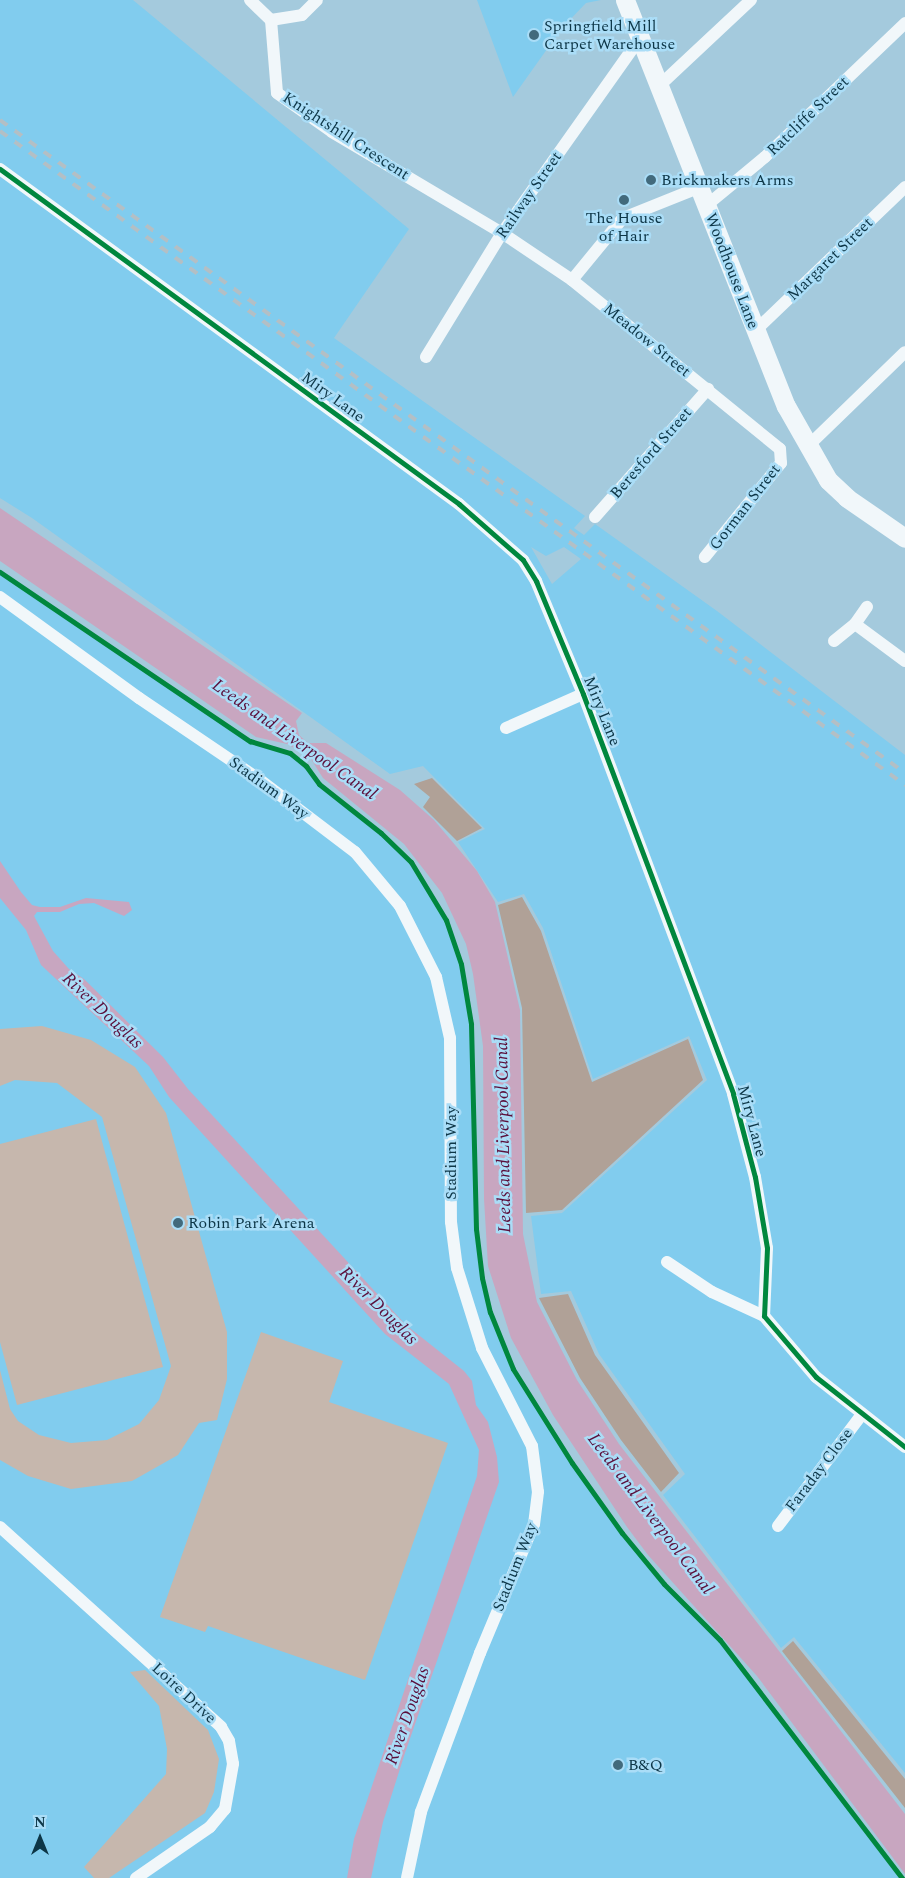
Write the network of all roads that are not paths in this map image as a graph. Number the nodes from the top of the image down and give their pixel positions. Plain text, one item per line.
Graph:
1 (250, 0) edge
2 (318, 0) edge
3 (625, 0) edge
4 (751, 0) edge
5 (271, 20) junction
6 (905, 23) edge
7 (640, 38) junction
8 (659, 86) junction
9 (0, 169) edge
10 (905, 187) edge
11 (703, 197) junction
12 (502, 233) junction
13 (572, 280) junction
14 (755, 332) junction
15 (905, 352) edge
16 (426, 357) dead end
17 (708, 389) junction
18 (807, 447) junction
19 (783, 457) joint
20 (594, 517) dead end
21 (905, 538) edge
22 (705, 557) dead end
23 (0, 596) edge
24 (867, 607) dead end
25 (855, 624) junction
26 (834, 641) dead end
27 (905, 661) edge
28 (583, 694) junction
29 (506, 728) dead end
30 (667, 1262) dead end
31 (764, 1316) junction
32 (862, 1414) junction
33 (905, 1446) edge
34 (778, 1526) dead end
35 (0, 1527) edge
36 (136, 1878) edge
37 (407, 1878) edge

1 - 5 street
2 - 5 street
3 - 7 street, Woodhouse Lane
4 - 8 street
5 - 12 street, Knightshill Crescent
6 - 11 street, Ratcliffe Street
7 - 8 street, Woodhouse Lane
7 - 12 street, Railway Street
8 - 11 street, Woodhouse Lane
9 - 28 street, Miry Lane
10 - 14 street, Margaret Street
11 - 13 street, Ratcliffe Street
11 - 14 street, Woodhouse Lane
12 - 13 street, Meadow Street
12 - 16 street, Railway Street
13 - 17 street, Meadow Street
14 - 18 street, Woodhouse Lane
15 - 18 street
17 - 19 street, Meadow Street
17 - 20 street, Beresford Street
18 - 21 street, Woodhouse Lane
19 - 22 street, Gorman Street
23 - 37 street, Stadium Way
24 - 25 street
25 - 26 street
25 - 27 street
28 - 29 street
28 - 31 street, Miry Lane
30 - 31 street
31 - 32 street
32 - 33 street
32 - 34 street, Faraday Close
35 - 36 street, Loire Drive

